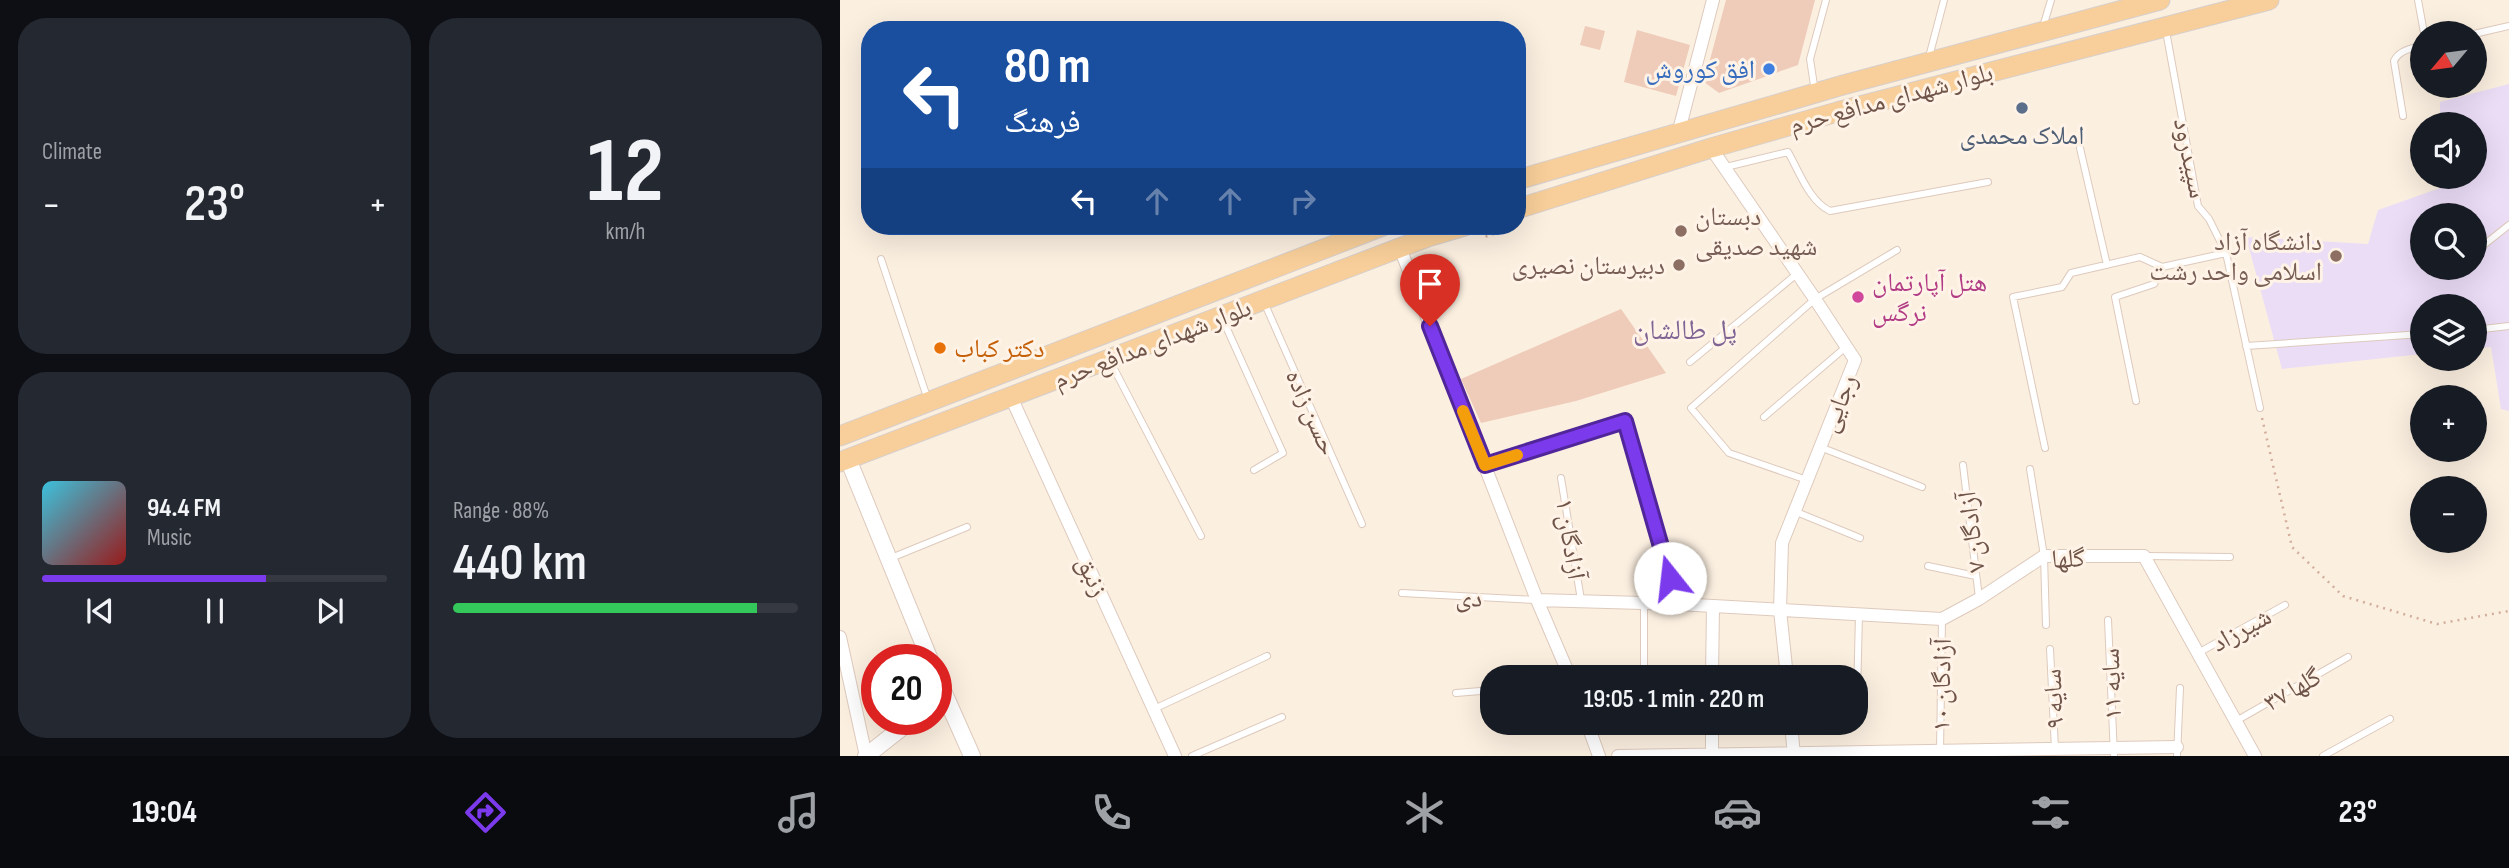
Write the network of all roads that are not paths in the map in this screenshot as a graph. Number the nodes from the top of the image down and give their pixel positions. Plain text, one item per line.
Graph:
1 (1713, 0) edge
2 (1826, 0) edge
3 (1944, 0) edge
4 (2051, 0) edge
5 (2160, 0) edge
6 (2269, 0) edge
7 (2418, 0) edge
8 (2422, 21) edge
9 (2165, 26) junction
10 (2509, 26) edge
11 (2487, 31) edge
12 (2042, 32) junction
13 (2410, 49) edge
14 (1928, 63) junction
15 (1815, 94) junction
16 (2403, 116) dead end
17 (1678, 134) junction
18 (1711, 148) junction
19 (2080, 148) dead end
20 (1726, 167) junction
21 (1526, 177) edge
22 (1988, 182) dead end
23 (1526, 206) edge
24 (2509, 225) edge
25 (1360, 235) edge
26 (1438, 235) edge
27 (2487, 242) edge
28 (1400, 248) junction
29 (1897, 250) dead end
30 (2226, 253) junction
31 (881, 259) dead end
32 (2107, 265) junction
33 (2162, 267) junction
34 (1798, 273) junction
35 (1815, 299) junction
36 (1263, 300) junction
37 (1222, 317) junction
38 (2509, 326) edge
39 (2487, 329) edge
40 (2410, 335) edge
41 (1846, 346) junction
42 (2246, 346) junction
43 (1109, 359) junction
44 (1690, 362) dead end
45 (1012, 397) junction
46 (2136, 401) dead end
47 (929, 402) junction
48 (2260, 408) road end
49 (1764, 417) dead end
50 (840, 436) edge
51 (1820, 447) junction
52 (2045, 448) dead end
53 (844, 461) edge
54 (1485, 465) junction
55 (1962, 465) dead end
56 (2030, 469) dead end
57 (1254, 470) dead end
58 (1561, 478) dead end
59 (1807, 480) junction
60 (1922, 487) dead end
61 (1794, 511) junction
62 (1362, 524) dead end
63 (967, 527) dead end
64 (1201, 536) dead end
65 (1860, 538) dead end
66 (2044, 556) junction
67 (2144, 556) junction
68 (2230, 557) dead end
69 (889, 559) junction
70 (1928, 566) dead end
71 (1976, 576) junction
72 (1402, 593) dead end
73 (1979, 599) junction
74 (1537, 600) junction
75 (1581, 600) junction
76 (1644, 602) junction
77 (1678, 604) junction
78 (2285, 605) dead end
79 (1713, 606) junction
80 (1780, 610) junction
81 (1859, 614) junction
82 (1942, 619) junction
83 (2108, 620) dead end
84 (2046, 625) dead end
85 (840, 637) edge
86 (924, 644) edge
87 (2050, 649) dead end
88 (2196, 654) junction
89 (1267, 656) dead end
90 (2348, 657) dead end
91 (1565, 665) edge
92 (1644, 665) edge
93 (1712, 665) edge
94 (1786, 665) edge
95 (1858, 665) edge
96 (2180, 688) dead end
97 (1480, 691) edge
98 (1457, 693) dead end
99 (1154, 709) junction
100 (1282, 717) dead end
101 (2390, 719) dead end
102 (952, 720) edge
103 (2235, 722) junction
104 (893, 735) edge
105 (1591, 735) edge
106 (1712, 735) edge
107 (1792, 735) edge
108 (1940, 751) junction
109 (2177, 751) edge
110 (2047, 752) edge
111 (2114, 752) edge
112 (1712, 753) junction
113 (1986, 753) edge
114 (1794, 754) edge
115 (1902, 754) edge
116 (1698, 755) edge
117 (866, 756) edge
118 (972, 756) edge
119 (1175, 756) edge
120 (1192, 756) edge
121 (1599, 756) edge
122 (1618, 756) edge
123 (2255, 756) edge
124 (2323, 756) edge

1 - 17 street
2 - 15 lane
3 - 14 lane
4 - 12 lane
5 - 12 main road, بلوار شهدای مدافع حرم
6 - 9 main road, بلوار شهدای مدافع حرم
7 - 8 lane
9 - 18 main road, بلوار شهدای مدافع حرم
9 - 30 lane, سپیدرود
10 - 11 lane
12 - 14 main road, بلوار شهدای مدافع حرم
13 - 16 lane
14 - 15 main road, بلوار شهدای مدافع حرم
15 - 17 main road, بلوار شهدای مدافع حرم
17 - 21 main road, بلوار شهدای مدافع حرم
18 - 20 street, رجایی
18 - 23 main road, بلوار شهدای مدافع حرم
19 - 32 lane
20 - 22 lane
20 - 34 street, رجایی
24 - 27 lane
25 - 47 main road, بلوار شهدای مدافع حرم
26 - 28 main road, بلوار شهدای مدافع حرم
28 - 36 main road, بلوار شهدای مدافع حرم
28 - 54 street
29 - 35 lane
30 - 33 lane
30 - 42 lane, سپیدرود
31 - 47 lane
32 - 33 lane
32 - 52 lane
33 - 46 lane
34 - 35 street, رجایی
34 - 44 lane
35 - 41 street, رجایی
35 - 59 lane
36 - 37 main road, بلوار شهدای مدافع حرم
36 - 62 lane, حسن زاده
37 - 43 main road, بلوار شهدای مدافع حرم
37 - 57 lane
38 - 39 lane
40 - 42 lane
41 - 49 lane
41 - 51 street, رجایی
42 - 48 lane, سپیدرود
43 - 45 main road, بلوار شهدای مدافع حرم
43 - 64 lane
45 - 53 main road, بلوار شهدای مدافع حرم
45 - 99 street, زنبق
47 - 50 main road, بلوار شهدای مدافع حرم
51 - 59 street, رجایی
51 - 60 lane
53 - 69 street
54 - 74 street
54 - 77 lane
55 - 71 lane, آزادگان ۷
56 - 66 lane
58 - 75 lane, آزادگان ۱
59 - 61 street, رجایی
61 - 65 lane
61 - 80 street, رجایی
63 - 69 lane
66 - 67 street, گلها
66 - 73 street, گلها
66 - 84 lane
67 - 68 lane
67 - 88 street
69 - 86 street
70 - 71 lane
71 - 73 lane, آزادگان ۷
72 - 74 lane, دی
73 - 82 street, گلها
74 - 75 street
74 - 91 street
75 - 76 street
76 - 77 street
76 - 92 lane
77 - 79 street
78 - 88 lane, شیرزاد
79 - 80 street
79 - 93 street
80 - 81 street
80 - 94 street, رجایی
81 - 82 street
81 - 95 lane
82 - 108 lane, آزادگان ۱۰
83 - 111 lane, سایه ۱۱
85 - 117 street
87 - 110 lane, سایه ۹
88 - 103 street
89 - 99 lane
90 - 103 lane, گلها ۳۷
96 - 109 lane
97 - 98 lane
99 - 119 street, زنبق
100 - 120 lane
101 - 124 lane
102 - 118 street
103 - 123 street
104 - 117 street
105 - 121 street
106 - 112 street
107 - 114 street
108 - 113 street
108 - 115 street
109 - 111 street
110 - 111 street
110 - 113 street
112 - 114 street
112 - 116 street
114 - 115 street
116 - 122 street

